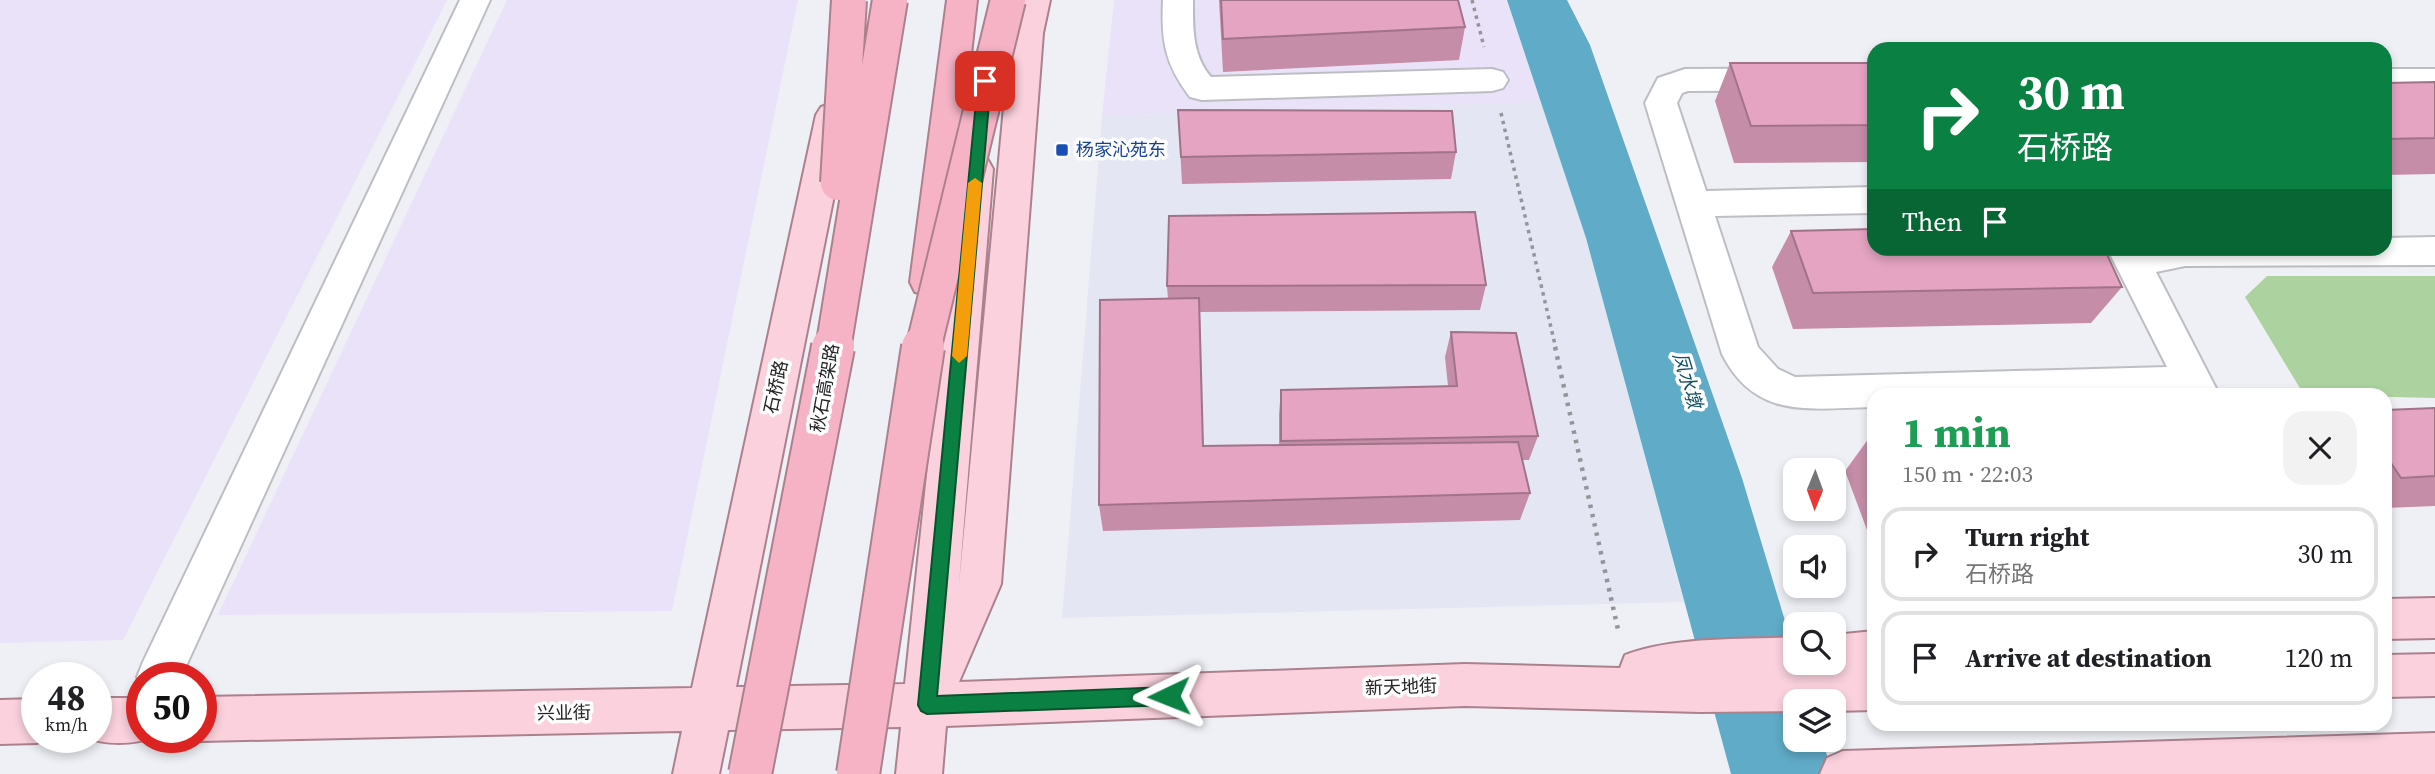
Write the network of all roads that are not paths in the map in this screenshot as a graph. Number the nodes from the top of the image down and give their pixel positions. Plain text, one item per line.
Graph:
1 (475, 0) edge
2 (849, 0) edge
3 (856, 0) edge
4 (890, 0) edge
5 (962, 0) edge
6 (992, 0) edge
7 (1008, 0) edge
8 (1035, 0) edge
9 (1178, 0) edge
10 (1867, 79) edge
11 (1492, 80) road end
12 (2392, 80) edge
13 (2435, 80) edge
14 (1867, 200) edge
15 (1693, 204) junction
16 (2392, 251) edge
17 (2435, 251) edge
18 (2129, 256) edge
19 (918, 368) junction
20 (2198, 388) edge
21 (826, 390) junction
22 (1867, 392) edge
23 (2435, 618) edge
24 (2392, 620) edge
25 (1867, 654) edge
26 (1846, 660) edge
27 (166, 662) edge
28 (1783, 670) edge
29 (1835, 675) edge
30 (2435, 675) edge
31 (2392, 676) edge
32 (1698, 677) junction
33 (1465, 685) junction
34 (1867, 687) edge
35 (927, 705) junction
36 (709, 710) junction
37 (217, 719) edge
38 (21, 721) edge
39 (0, 722) edge
40 (2435, 755) edge
41 (1877, 773) edge
42 (696, 774) edge
43 (750, 774) edge
44 (858, 774) edge
45 (919, 774) edge

1 - 27 street
2 - 21 highway, bridge
3 - 36 main road, 石桥路
4 - 21 highway, 秋石高架路, bridge
5 - 19 highway, bridge
6 - 35 main road
7 - 19 highway, bridge
8 - 35 main road
9 - 11 street
10 - 15 street
12 - 13 street
14 - 15 street
15 - 22 street
16 - 17 street
18 - 20 street
19 - 44 highway, bridge
21 - 43 highway, 秋石高架路, bridge
23 - 24 main road
25 - 26 main road
28 - 32 main road, 新天地街
29 - 34 main road, 新天地街
30 - 31 main road
32 - 33 main road, 新天地街
32 - 33 main road
33 - 35 main road, 新天地街
35 - 36 main road, 兴业街
35 - 45 main road
36 - 37 main road, 兴业街
36 - 42 main road, 石桥路
38 - 39 main road
40 - 41 main road

